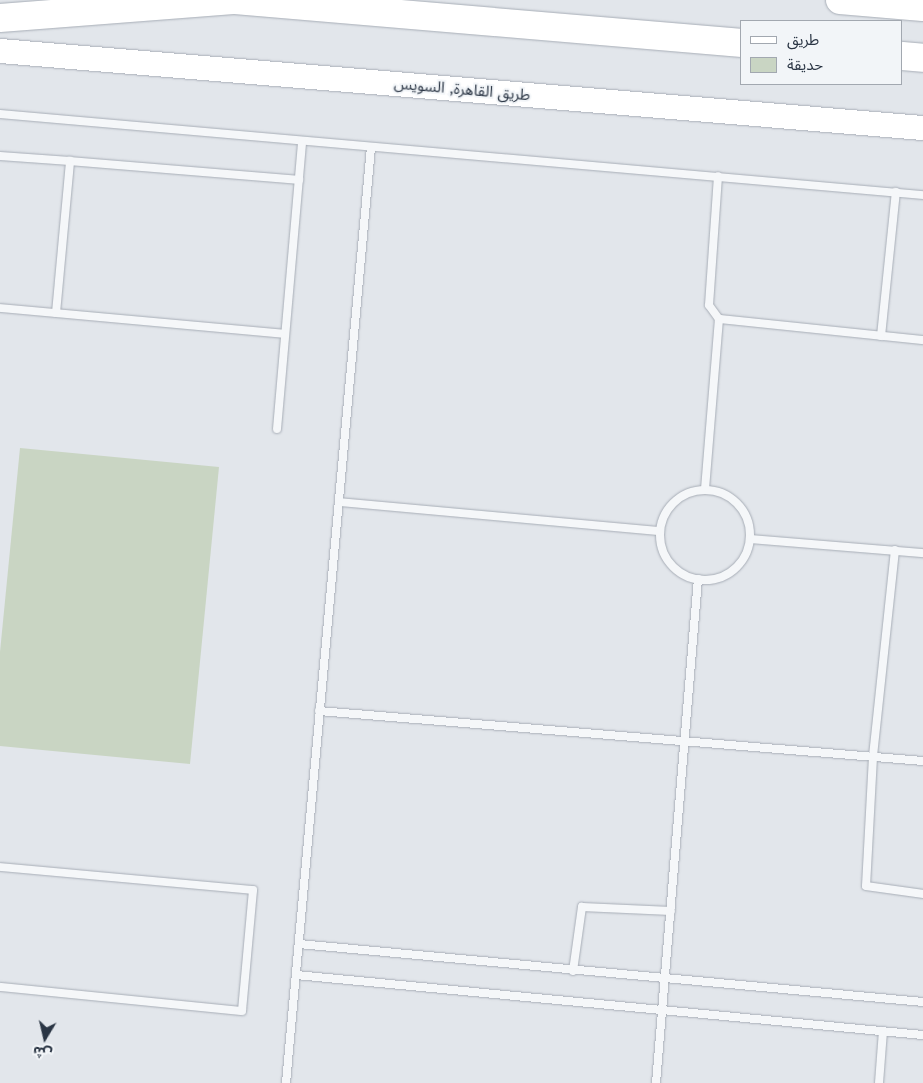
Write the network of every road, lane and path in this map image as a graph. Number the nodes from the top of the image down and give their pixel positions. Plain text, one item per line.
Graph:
1 (235, 0) edge
2 (840, 0) edge
3 (923, 7) edge
4 (0, 18) edge
5 (740, 43) edge
6 (0, 51) edge
7 (903, 56) edge
8 (923, 58) edge
9 (0, 114) edge
10 (923, 128) edge
11 (302, 141) junction
12 (371, 147) junction
13 (0, 156) edge
14 (70, 161) junction
15 (718, 176) junction
16 (299, 180) junction
17 (896, 192) junction
18 (923, 195) edge
19 (0, 308) edge
20 (56, 313) junction
21 (718, 319) junction
22 (285, 334) junction
23 (881, 336) junction
24 (923, 340) edge
25 (276, 429) dead end
26 (705, 489) junction
27 (339, 502) junction
28 (660, 531) junction
29 (751, 539) junction
30 (895, 550) junction
31 (923, 553) edge
32 (698, 579) junction
33 (320, 710) junction
34 (686, 741) junction
35 (873, 757) junction
36 (923, 761) edge
37 (0, 867) edge
38 (923, 894) edge
39 (671, 911) junction
40 (299, 944) junction
41 (573, 971) junction
42 (296, 975) junction
43 (666, 980) junction
44 (0, 987) edge
45 (923, 1002) edge
46 (663, 1010) junction
47 (883, 1031) junction
48 (923, 1035) edge
49 (286, 1083) edge
50 (656, 1083) edge
51 (879, 1083) edge

1 - 4 highway
1 - 5 highway
2 - 3 highway
6 - 10 main road, طريق القاهرة, السويس
7 - 8 highway
9 - 11 lane
11 - 12 lane
11 - 16 lane
12 - 15 lane
12 - 27 lane
13 - 14 lane
14 - 16 lane
14 - 20 lane
15 - 17 lane
15 - 21 lane
16 - 22 lane
17 - 18 lane
17 - 23 lane
19 - 20 lane
20 - 22 lane
21 - 23 lane
21 - 26 lane
22 - 25 lane
23 - 24 lane
26 - 28 lane
26 - 29 lane
27 - 28 lane
27 - 33 lane
28 - 32 lane
29 - 30 lane
29 - 32 lane
30 - 31 lane
30 - 35 lane
32 - 34 lane
33 - 34 lane
33 - 40 lane
34 - 35 lane
34 - 39 lane
35 - 36 lane
35 - 38 lane
37 - 44 lane
39 - 41 lane
39 - 43 lane
40 - 41 lane
40 - 42 lane
41 - 43 lane
42 - 46 lane
42 - 49 lane
43 - 45 lane
43 - 46 lane
46 - 47 lane
46 - 50 lane
47 - 48 lane
47 - 51 lane

